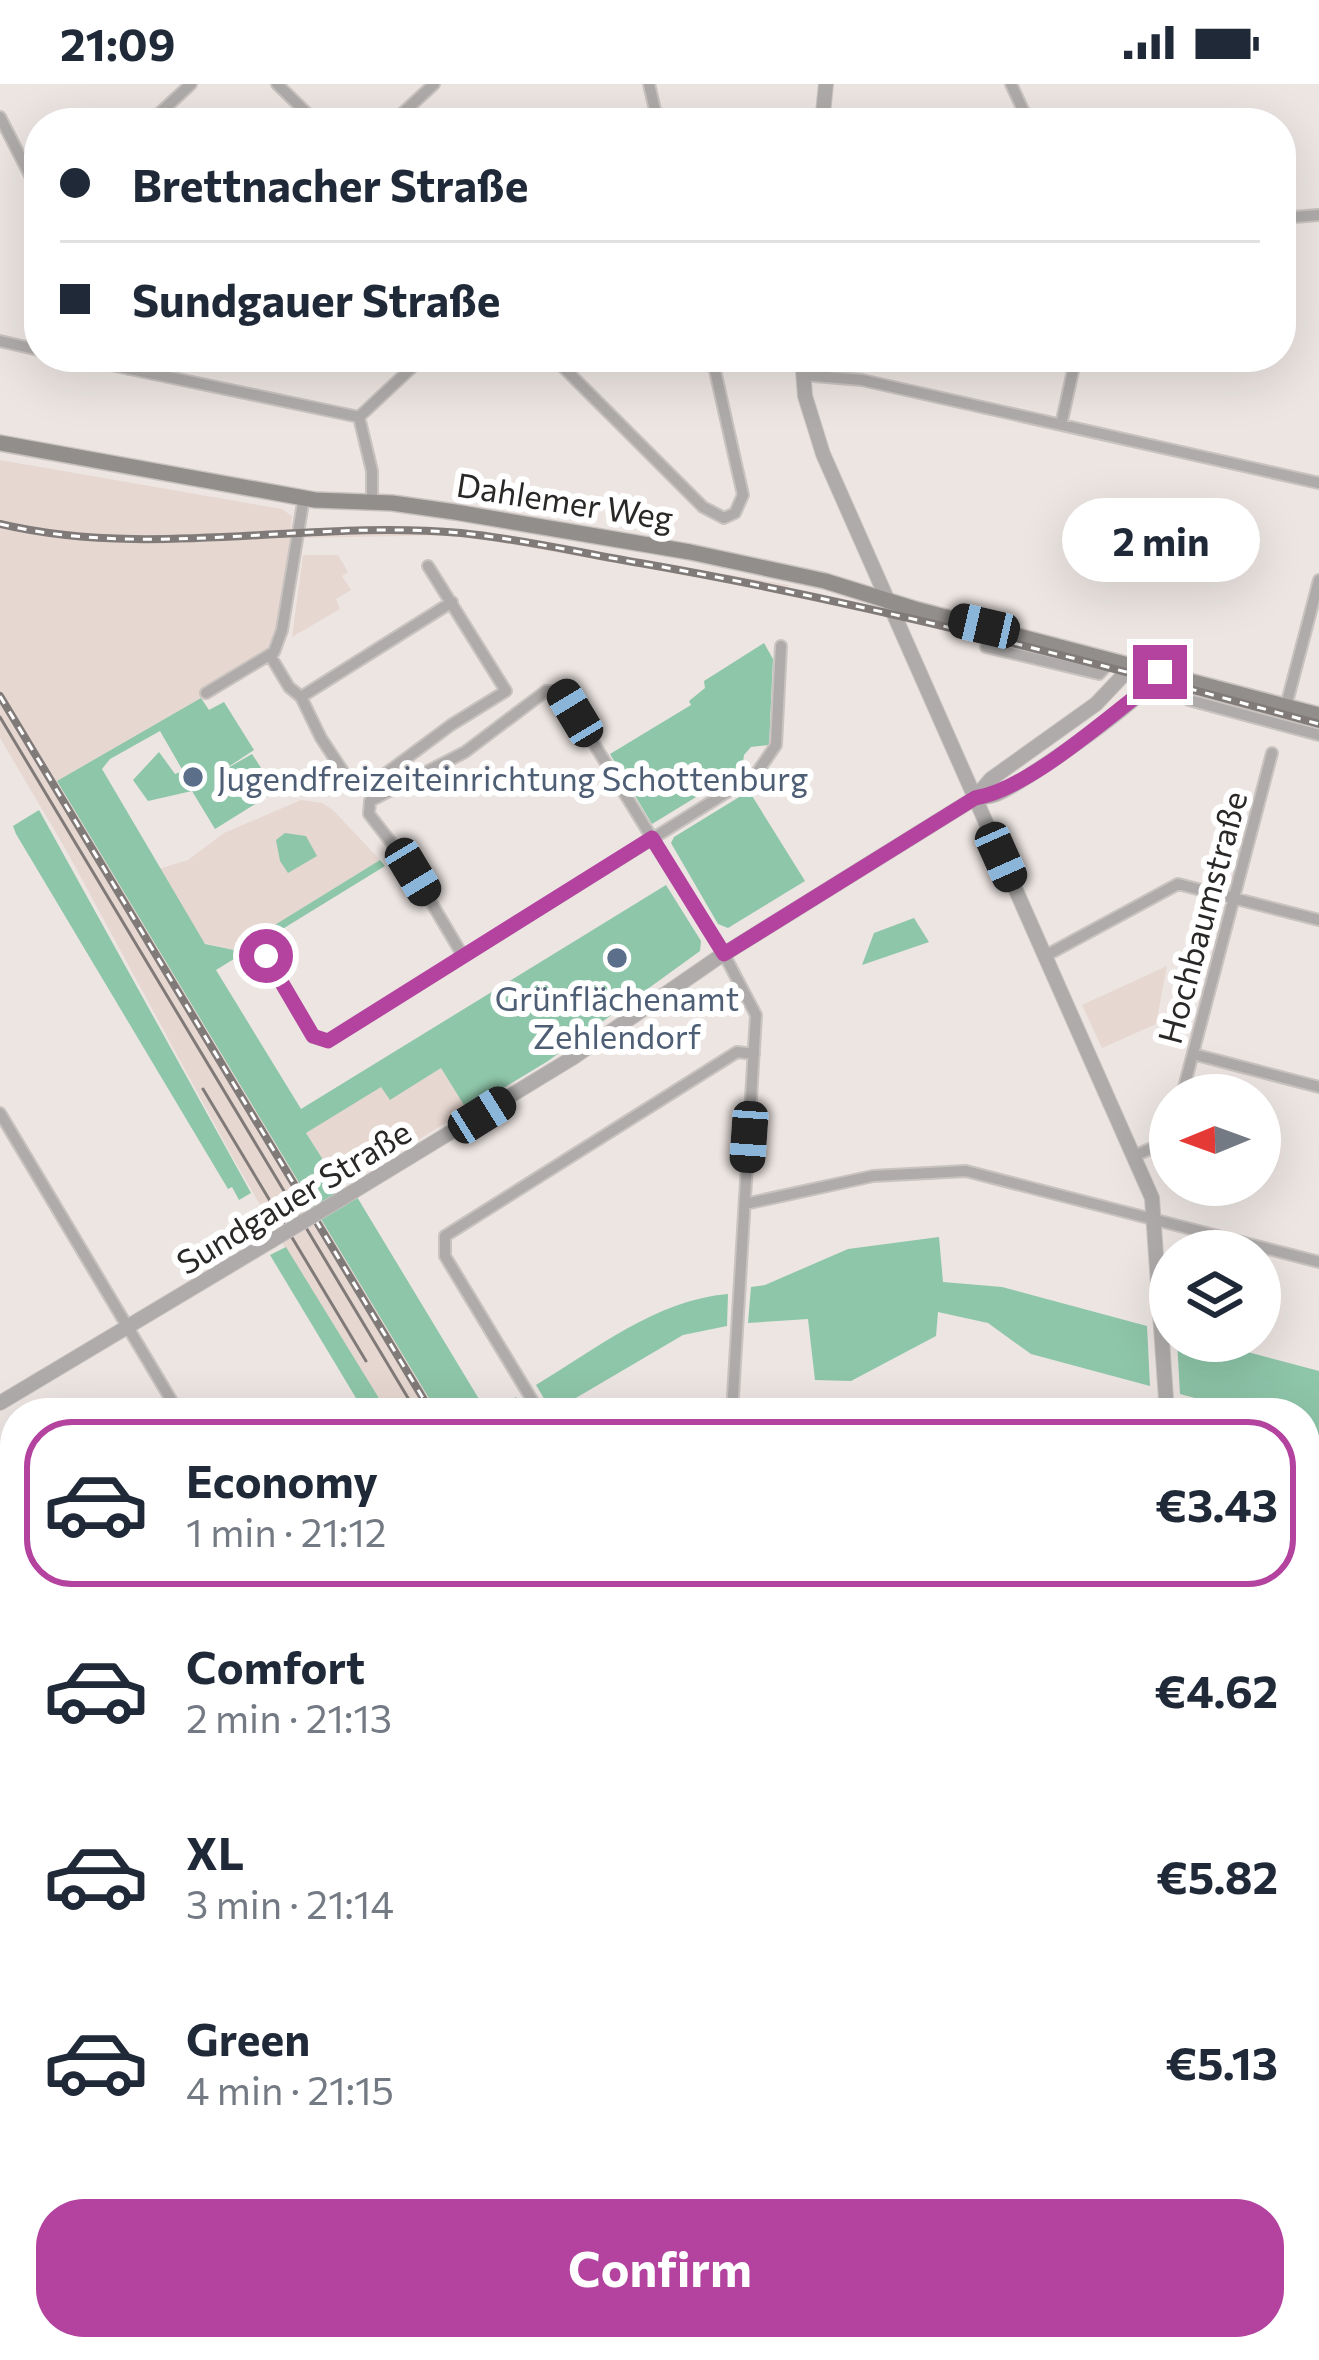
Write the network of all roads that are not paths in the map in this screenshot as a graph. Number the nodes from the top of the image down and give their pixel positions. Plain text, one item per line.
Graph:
1 (191, 84) edge
2 (278, 84) edge
3 (434, 84) edge
4 (165, 108) edge
5 (302, 108) edge
6 (408, 108) edge
7 (0, 117) edge
8 (24, 164) edge
9 (165, 372) edge
10 (407, 372) edge
11 (568, 372) edge
12 (715, 372) edge
13 (1073, 372) edge
14 (802, 375) joint
15 (359, 417) junction
16 (1061, 425) junction
17 (0, 443) edge
18 (1319, 483) edge
19 (304, 497) junction
20 (372, 502) junction
21 (428, 566) dead end
22 (1319, 580) edge
23 (887, 600) junction
24 (452, 602) junction
25 (781, 646) dead end
26 (986, 647) dead end
27 (271, 657) junction
28 (1112, 660) junction
29 (1133, 665) junction
30 (1160, 672) junction
31 (206, 693) dead end
32 (1242, 694) junction
33 (301, 697) junction
34 (1190, 700) dead end
35 (1286, 706) junction
36 (1237, 712) junction
37 (1319, 715) edge
38 (1316, 734) edge
39 (1272, 753) dead end
40 (975, 798) junction
41 (652, 838) junction
42 (1234, 898) junction
43 (1319, 920) edge
44 (724, 954) junction
45 (266, 956) dead end
46 (464, 956) junction
47 (1045, 956) junction
48 (754, 1054) junction
49 (1193, 1054) junction
50 (1188, 1074) edge
51 (1319, 1087) edge
52 (0, 1113) edge
53 (1149, 1149) edge
54 (1134, 1156) junction
55 (745, 1204) junction
56 (1155, 1219) junction
57 (1319, 1262) edge
58 (125, 1328) junction
59 (8, 1398) edge
60 (169, 1398) edge
61 (531, 1398) edge
62 (733, 1398) edge
63 (1166, 1398) edge

1 - 4 street
2 - 5 street
3 - 6 street
7 - 8 street
9 - 15 street
10 - 15 street
11 - 12 street
13 - 16 street
14 - 16 street
14 - 23 street
15 - 20 street
16 - 18 street
17 - 19 main road, Dahlemer Weg
19 - 20 main road, Dahlemer Weg
19 - 27 street
20 - 23 main road, Dahlemer Weg
21 - 24 street
22 - 35 street
23 - 28 main road, Dahlemer Weg
23 - 40 street
24 - 33 street
24 - 33 street
25 - 41 street
26 - 28 street, Dahlemer Weg
27 - 31 street
27 - 33 street
28 - 29 main road, Dahlemer Weg
29 - 30 main road, Dahlemer Weg
29 - 40 street, Sundgauer Straße
30 - 32 main road, Dahlemer Weg
30 - 40 street, Sundgauer Straße
32 - 35 main road, Dahlemer Weg
32 - 36 street
34 - 36 street, Dahlemer Weg
35 - 37 main road, Dahlemer Weg
36 - 38 street, Dahlemer Weg
37 - 38 street, Dahlemer Weg
39 - 42 street, Hochbaumstraße
40 - 44 street, Sundgauer Straße
40 - 47 street
41 - 44 street
41 - 46 street
41 - 46 street
42 - 43 street
42 - 47 street
42 - 49 street, Hochbaumstraße
44 - 48 street
44 - 58 street, Sundgauer Straße, bridge
45 - 46 street
47 - 54 street
48 - 55 street
48 - 61 street
49 - 50 street, Hochbaumstraße
49 - 51 street
52 - 58 street
53 - 54 street
54 - 56 street
55 - 56 street
55 - 62 street
56 - 57 street
56 - 63 street
58 - 59 street, Sundgauer Straße
58 - 60 street

